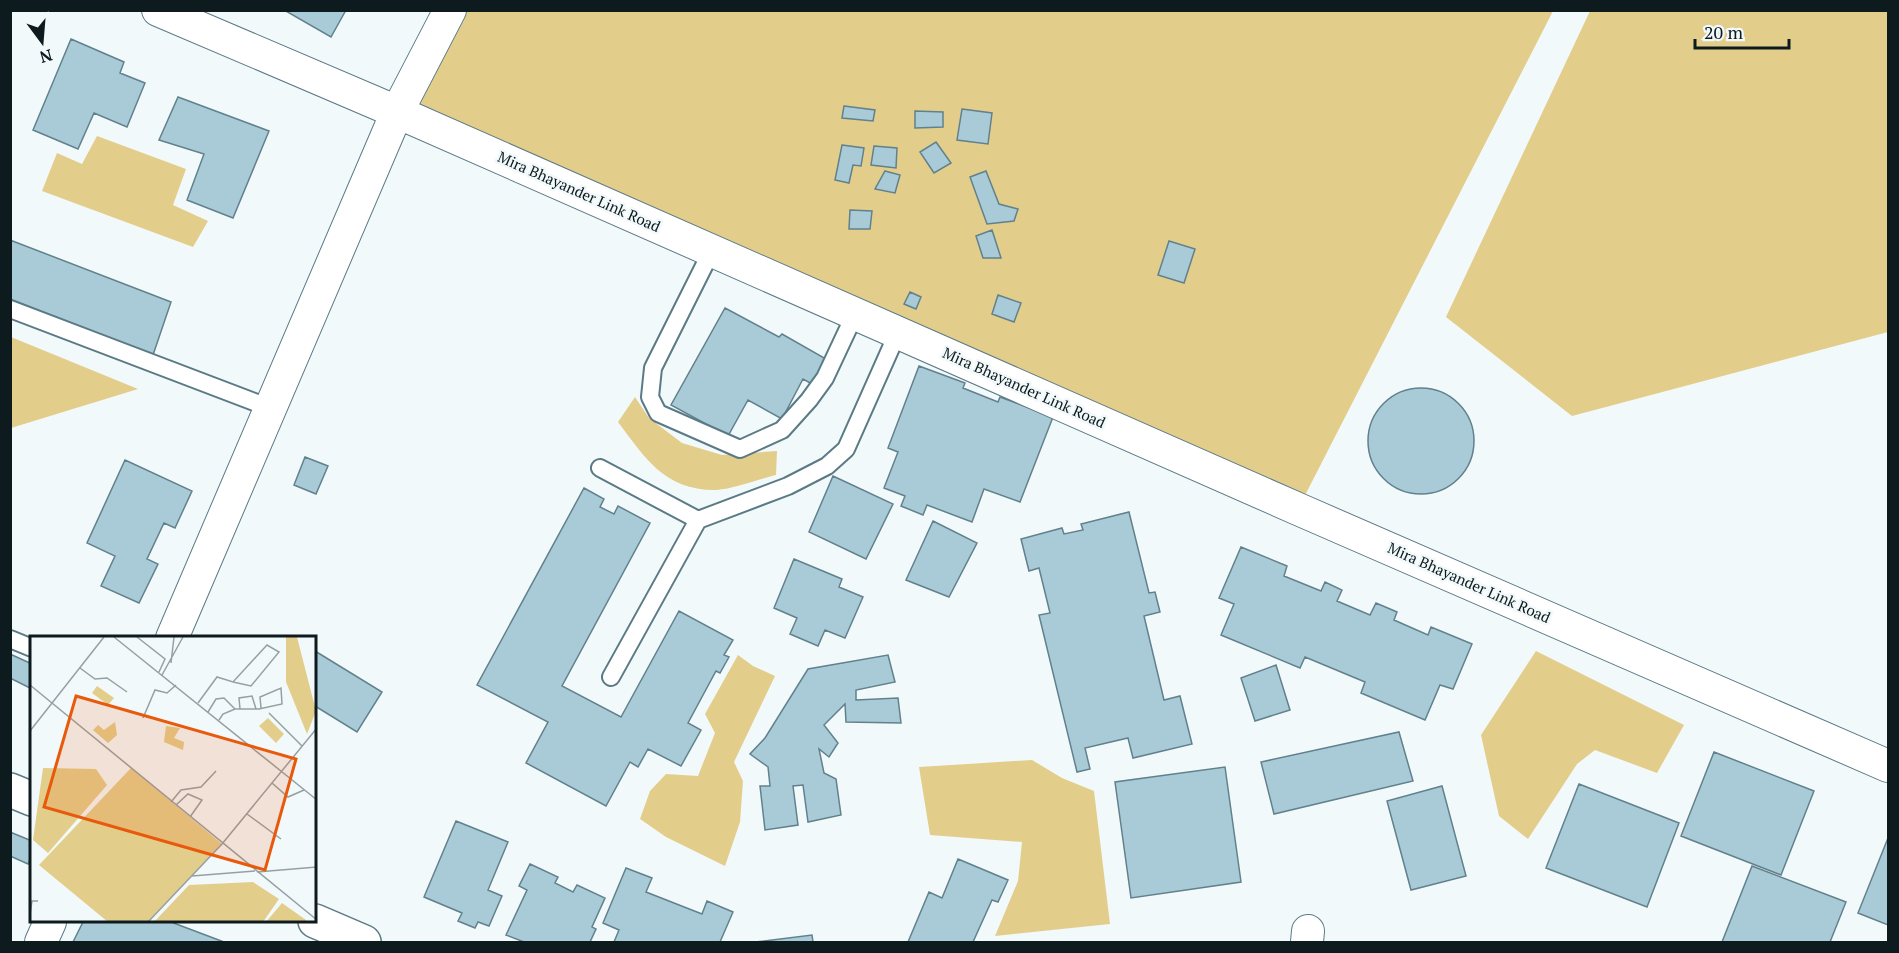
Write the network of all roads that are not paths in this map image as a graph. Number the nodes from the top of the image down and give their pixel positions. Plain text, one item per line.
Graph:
1 (158, 10) edge
2 (450, 10) edge
3 (397, 112) junction
4 (712, 250) junction
5 (10, 309) edge
6 (855, 314) junction
7 (898, 332) junction
8 (270, 408) junction
9 (600, 468) dead end
10 (698, 520) junction
11 (173, 636) edge
12 (10, 639) edge
13 (30, 647) edge
14 (611, 677) dead end
15 (1888, 766) edge
16 (10, 790) edge
17 (30, 798) edge
18 (316, 921) edge
19 (49, 923) edge
20 (41, 942) edge
21 (364, 942) edge

1 - 3 street, Mira Bhayander Link Road
2 - 3 street
3 - 4 street, Mira Bhayander Link Road
3 - 8 street
4 - 6 street, Mira Bhayander Link Road
4 - 6 lane
5 - 8 lane
6 - 7 street, Mira Bhayander Link Road
7 - 10 lane
7 - 15 street, Mira Bhayander Link Road
8 - 11 street
9 - 10 lane
10 - 14 lane
12 - 13 lane
16 - 17 street
18 - 21 street
19 - 20 street

